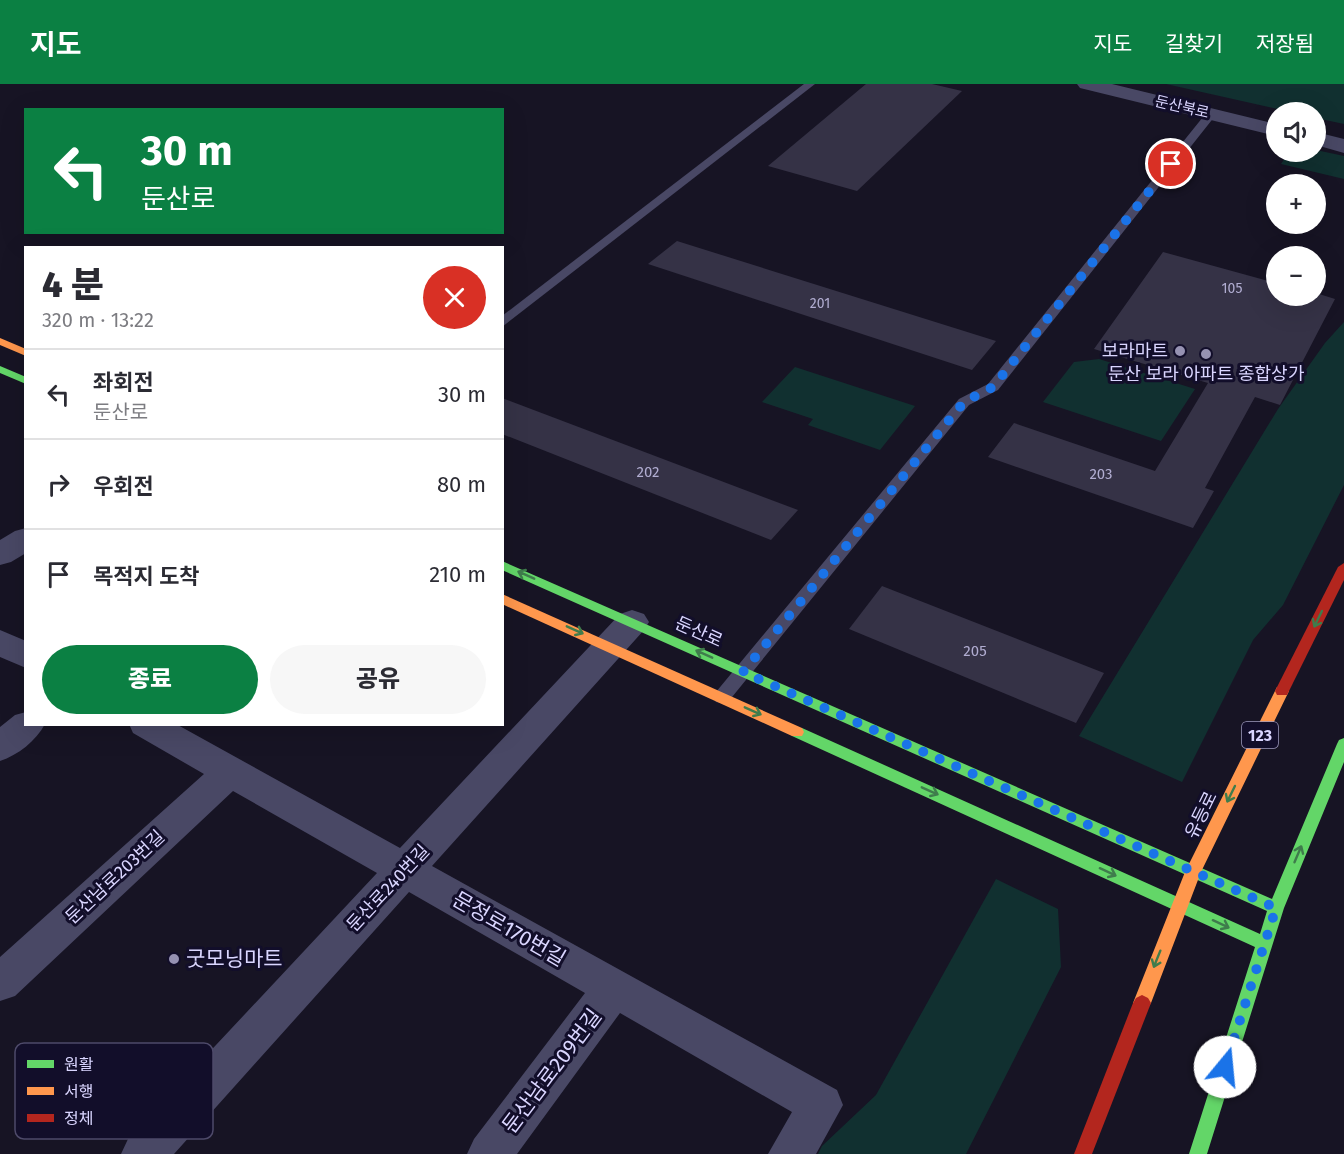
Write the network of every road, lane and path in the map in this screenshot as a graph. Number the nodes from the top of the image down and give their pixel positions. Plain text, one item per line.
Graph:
1 (810, 84) edge
2 (1087, 84) edge
3 (1211, 114) junction
4 (1266, 128) edge
5 (1326, 142) edge
6 (1344, 146) edge
7 (504, 322) edge
8 (0, 341) edge
9 (24, 352) edge
10 (0, 369) edge
11 (24, 380) edge
12 (24, 539) edge
13 (0, 555) edge
14 (504, 566) edge
15 (1344, 567) edge
16 (504, 599) edge
17 (621, 634) junction
18 (0, 642) edge
19 (24, 656) edge
20 (743, 672) junction
21 (722, 697) junction
22 (26, 726) edge
23 (150, 726) edge
24 (1344, 744) edge
25 (0, 747) edge
26 (230, 772) junction
27 (405, 870) junction
28 (1192, 872) junction
29 (1179, 905) junction
30 (1276, 908) junction
31 (1263, 943) junction
32 (0, 983) edge
33 (614, 988) junction
34 (213, 1079) edge
35 (158, 1139) edge
36 (144, 1154) edge
37 (490, 1154) edge
38 (791, 1154) edge
39 (1083, 1154) edge
40 (1198, 1154) edge

1 - 7 lane
2 - 3 street, 둔산북로
3 - 4 street, 둔산북로
3 - 20 lane
5 - 6 street
8 - 9 main road
10 - 11 main road
12 - 13 street
17 -> 14 main road, 둔산로
15 -> 28 main road, 유등로 / 123
16 -> 17 main road, 둔산로
20 -> 17 main road, 둔산로
17 - 21 main road, 둔산로
17 - 27 street, 둔산로240번길
18 - 19 street
20 - 21 lane
20 - 28 main road, 둔산로
21 -> 29 main road, 둔산로
22 - 25 street
23 - 26 street, 문정로170번길
30 -> 24 main road
26 - 27 street, 문정로170번길
26 - 32 street, 둔산남로203번길
27 - 33 street, 문정로170번길
27 - 34 street, 둔산로240번길
28 - 29 main road, 유등로 / 123
28 - 30 main road, 둔산로
29 -> 31 main road, 둔산로
29 -> 39 main road, 유등로 / 123
30 - 31 main road
31 - 40 main road
33 - 37 street, 둔산남로209번길
33 - 38 street, 문정로170번길
35 - 36 street, 둔산로240번길

